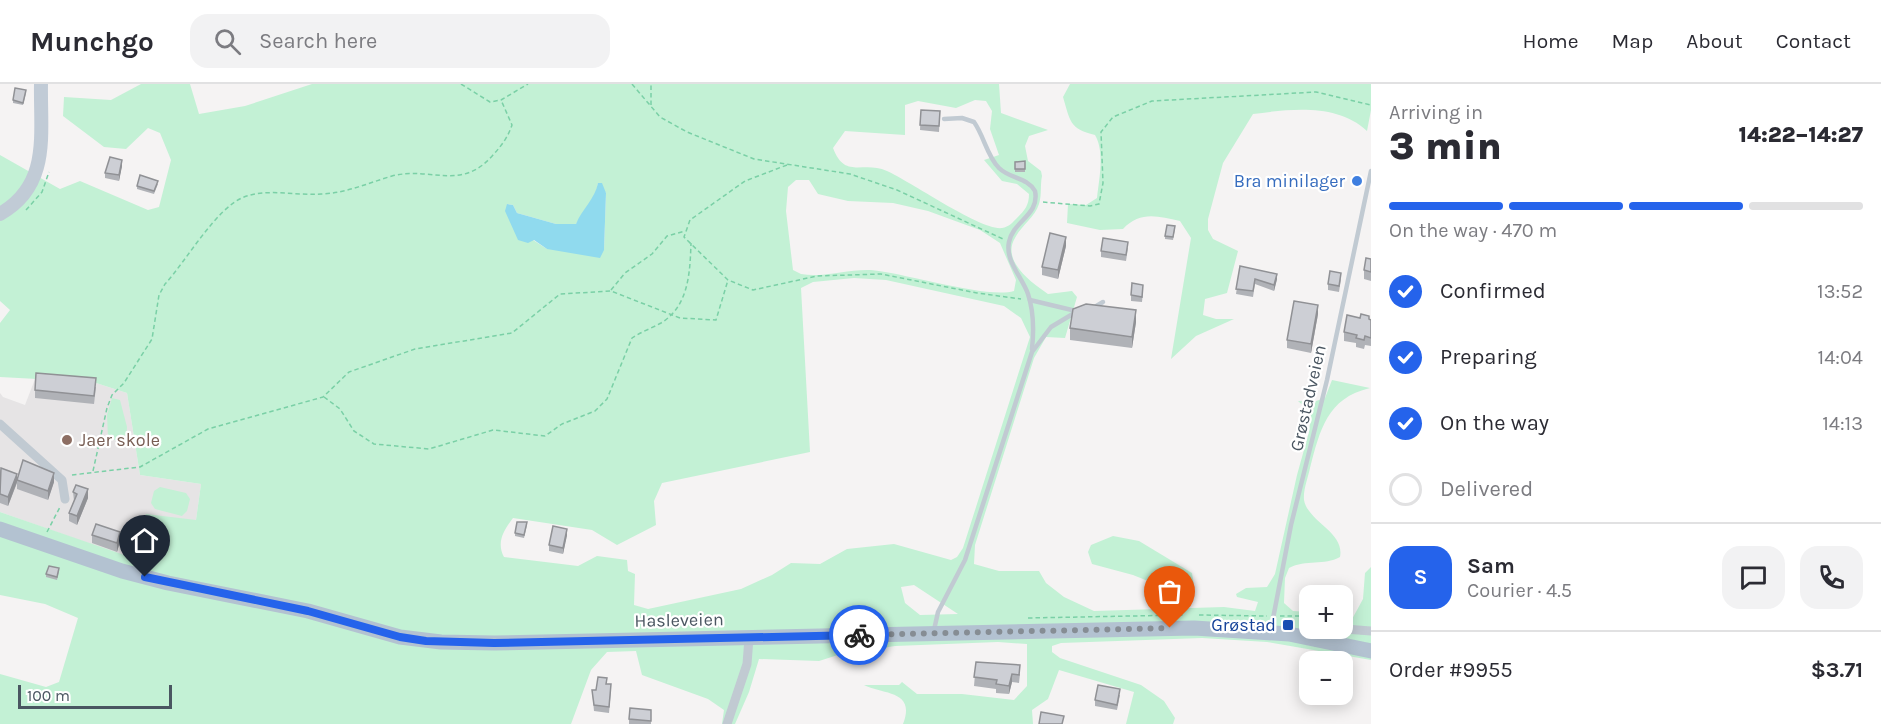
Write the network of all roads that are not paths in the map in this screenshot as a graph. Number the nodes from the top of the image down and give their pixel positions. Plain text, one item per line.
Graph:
1 (41, 84) edge
2 (944, 119) dead end
3 (1371, 171) edge
4 (0, 214) edge
5 (1030, 300) junction
6 (1103, 302) dead end
7 (1078, 312) junction
8 (1032, 352) junction
9 (0, 424) edge
10 (65, 499) road end
11 (0, 530) edge
12 (1353, 630) edge
13 (1371, 631) edge
14 (1271, 632) junction
15 (934, 633) junction
16 (1299, 635) edge
17 (749, 638) junction
18 (1321, 639) edge
19 (1371, 651) edge
20 (727, 724) edge

1 - 4 main road
2 - 5 lane
3 - 14 lane, Grøstadveien
5 - 7 lane
5 - 8 lane
6 - 7 lane
7 - 8 lane
8 - 15 lane
9 - 10 street
11 - 17 main road, Hasleveien
12 - 13 street
14 - 15 main road, Hasleveien
14 - 16 main road, Hasleveien
15 - 17 main road, Hasleveien
17 - 20 street
18 - 19 main road, Hasleveien

